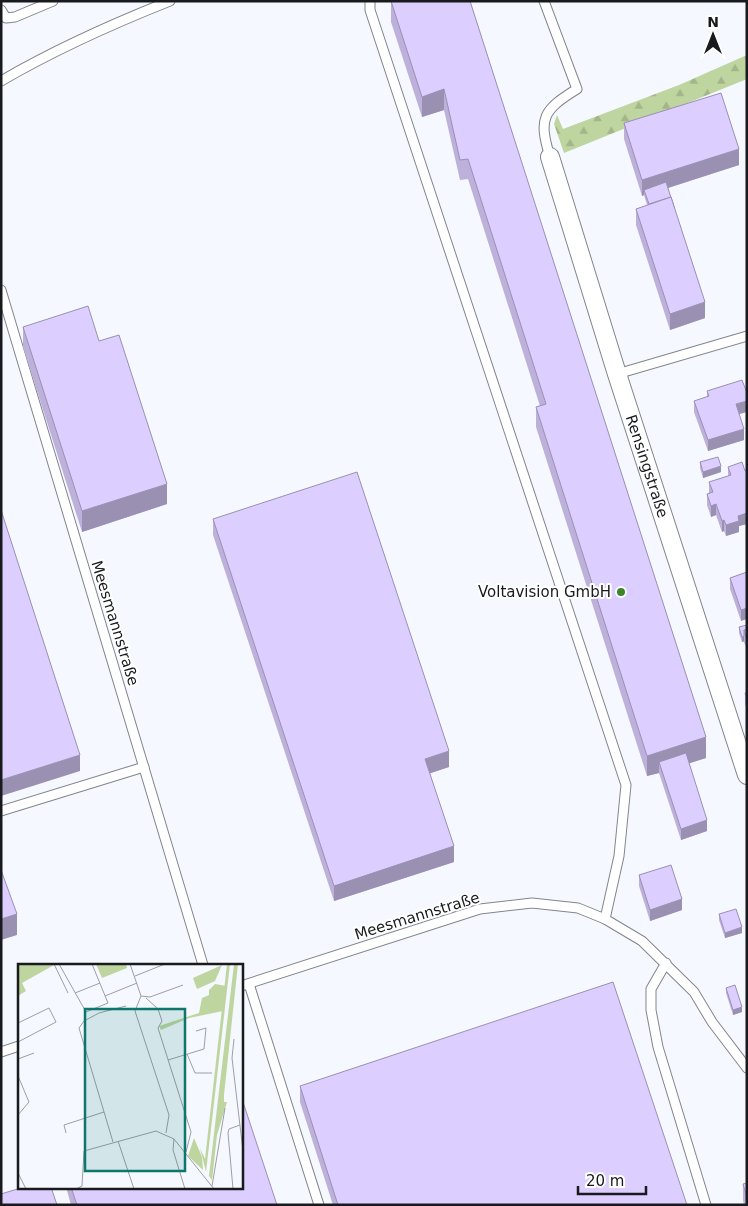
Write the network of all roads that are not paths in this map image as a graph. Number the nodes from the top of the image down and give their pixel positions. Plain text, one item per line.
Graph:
1 (53, 1) edge
2 (170, 1) edge
3 (370, 1) edge
4 (544, 1) edge
5 (1, 10) edge
6 (1, 80) edge
7 (550, 157) joint
8 (1, 290) edge
9 (747, 336) edge
10 (617, 374) junction
11 (144, 767) junction
12 (747, 775) edge
13 (1, 811) edge
14 (605, 919) junction
15 (666, 963) junction
16 (203, 964) edge
17 (245, 985) edge
18 (18, 1046) edge
19 (1, 1052) edge
20 (747, 1068) edge
21 (320, 1205) edge
22 (706, 1205) edge

1 - 5 lane
2 - 6 lane
3 - 14 lane
4 - 7 lane
7 - 10 street, Rensingstraße
8 - 11 lane, Meesmannstraße
9 - 10 lane
10 - 12 street, Rensingstraße
11 - 13 lane
11 - 16 lane, Meesmannstraße
14 - 15 lane, Meesmannstraße
14 - 17 lane, Meesmannstraße
15 - 20 lane, Meesmannstraße
15 - 22 lane
17 - 21 lane
18 - 19 lane

